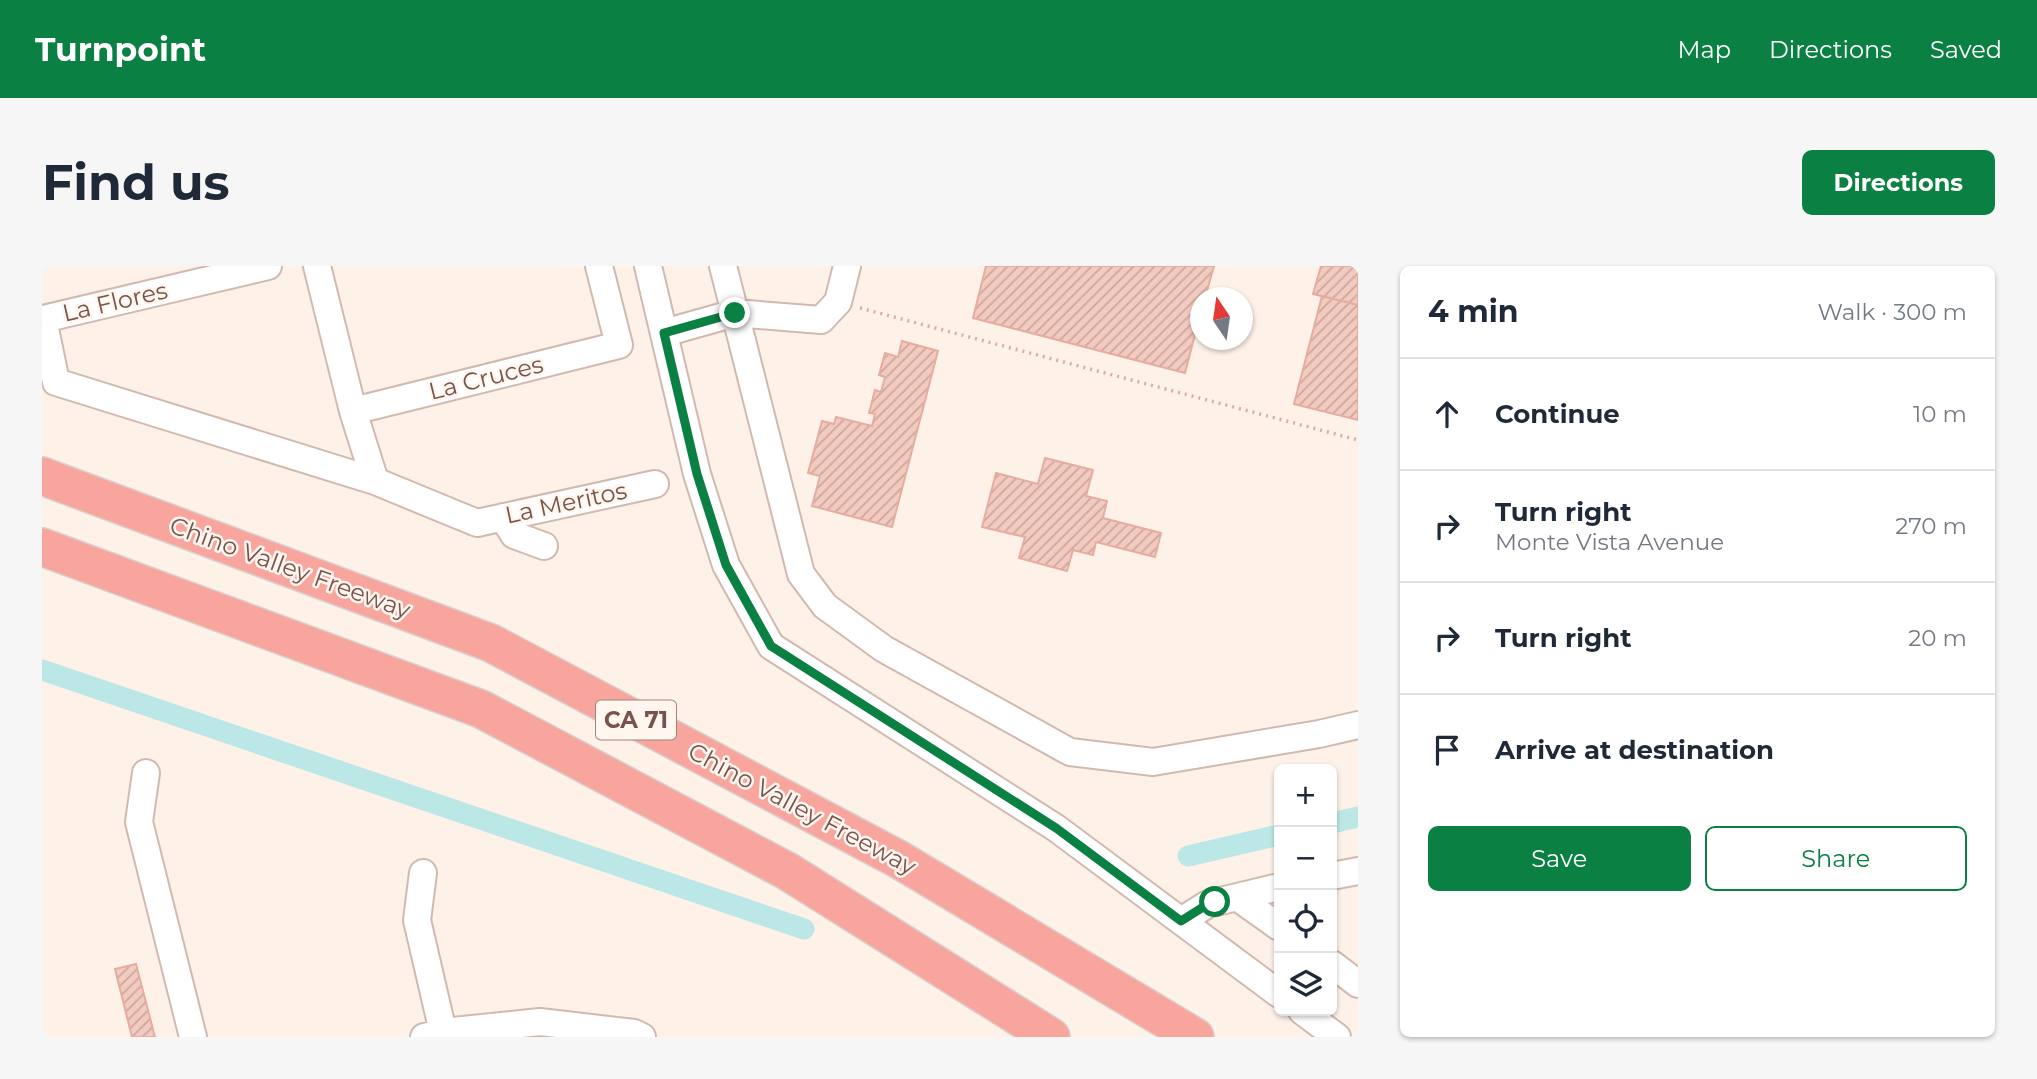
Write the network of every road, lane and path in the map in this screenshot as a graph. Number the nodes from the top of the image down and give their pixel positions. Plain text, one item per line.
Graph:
1 (268, 266) edge
2 (317, 266) edge
3 (599, 266) edge
4 (648, 266) edge
5 (723, 266) edge
6 (847, 266) edge
7 (838, 302) junction
8 (735, 313) junction
9 (43, 319) edge
10 (664, 333) junction
11 (353, 411) junction
12 (1358, 440) edge
13 (42, 476) edge
14 (376, 481) junction
15 (655, 484) dead end
16 (490, 520) junction
17 (544, 546) dead end
18 (42, 547) edge
19 (1358, 725) edge
20 (146, 774) dead end
21 (1358, 871) edge
22 (423, 873) dead end
23 (1337, 875) edge
24 (1274, 888) edge
25 (1237, 897) junction
26 (1181, 921) junction
27 (1274, 923) edge
28 (1337, 968) edge
29 (1358, 984) edge
30 (1274, 990) edge
31 (1309, 1016) edge
32 (433, 1035) edge
33 (193, 1037) edge
34 (642, 1037) edge
35 (1051, 1037) edge
36 (1195, 1037) edge
37 (1337, 1037) edge

1 - 9 street, La Flores
2 - 11 street
3 - 11 street, La Cruces
4 - 10 street
5 - 8 street
6 - 7 street
7 - 8 street
7 - 12 path
8 - 10 street
8 - 19 street
9 - 14 street
10 - 26 street
11 - 14 street
13 - 36 highway, Chino Valley Freeway / CA 71
14 - 16 street
15 - 16 street, La Meritos
16 - 17 street
18 - 35 highway, CA 71
20 - 33 street
21 - 23 street
22 - 32 street
24 - 25 street
25 - 26 street
25 - 27 street
26 - 30 street
28 - 29 street
31 - 37 street
32 - 34 street

